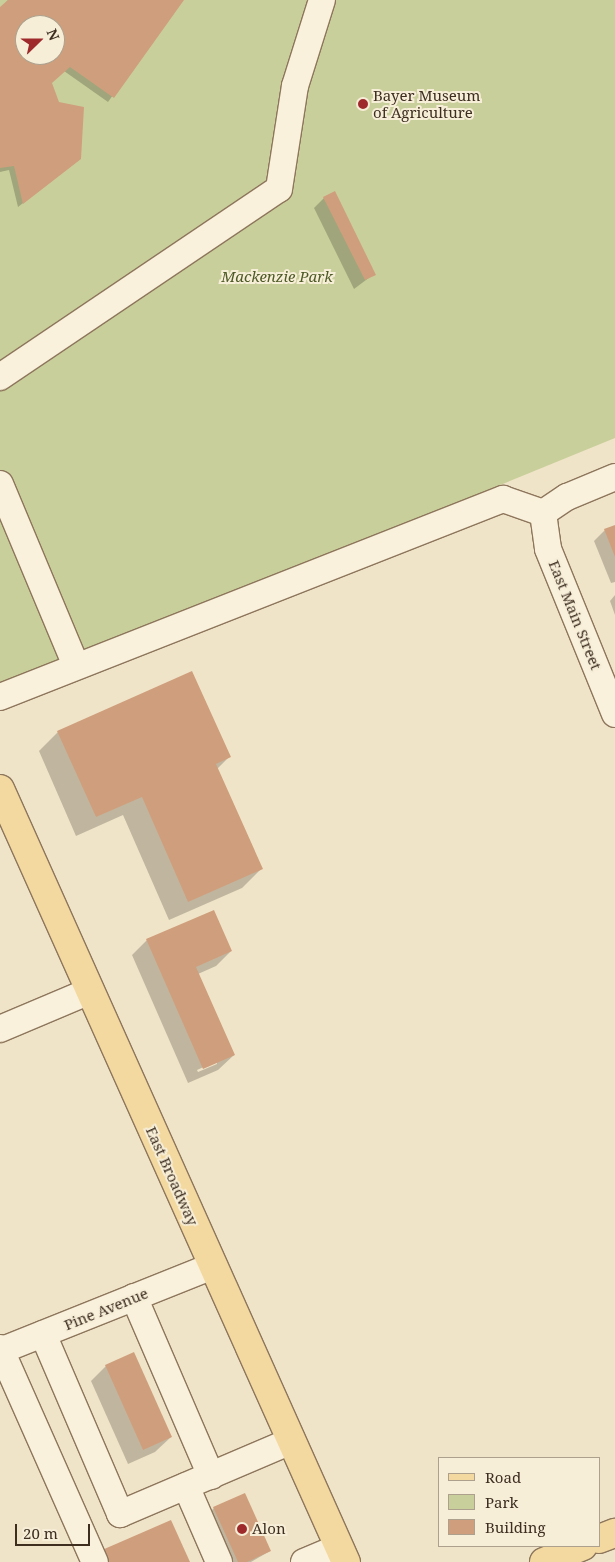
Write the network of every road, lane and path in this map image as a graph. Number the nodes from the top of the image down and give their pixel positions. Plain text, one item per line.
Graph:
1 (322, 0) edge
2 (0, 377) edge
3 (615, 477) edge
4 (0, 484) edge
5 (543, 513) junction
6 (76, 666) junction
7 (0, 697) edge
8 (615, 714) edge
9 (0, 789) edge
10 (90, 991) junction
11 (0, 1029) edge
12 (212, 1266) junction
13 (134, 1298) junction
14 (43, 1334) junction
15 (0, 1350) edge
16 (291, 1441) junction
17 (210, 1476) junction
18 (186, 1486) junction
19 (615, 1532) edge
20 (600, 1539) edge
21 (581, 1547) edge
22 (343, 1554) edge
23 (95, 1562) edge
24 (220, 1562) edge
25 (304, 1562) edge
26 (544, 1562) edge

1 - 2 street
3 - 5 street
4 - 6 street
5 - 6 street
5 - 8 street, East Main Street
6 - 7 street
9 - 10 main road, East Broadway
10 - 11 street
10 - 12 main road, East Broadway
12 - 13 street, Pine Avenue
12 - 16 main road, East Broadway
13 - 14 street, Pine Avenue
13 - 17 street
14 - 15 street, Pine Avenue
14 - 18 street
15 - 23 street
16 - 17 street
16 - 22 main road, East Broadway
17 - 18 street
18 - 24 street
19 - 20 main road
21 - 26 main road
22 - 25 street

